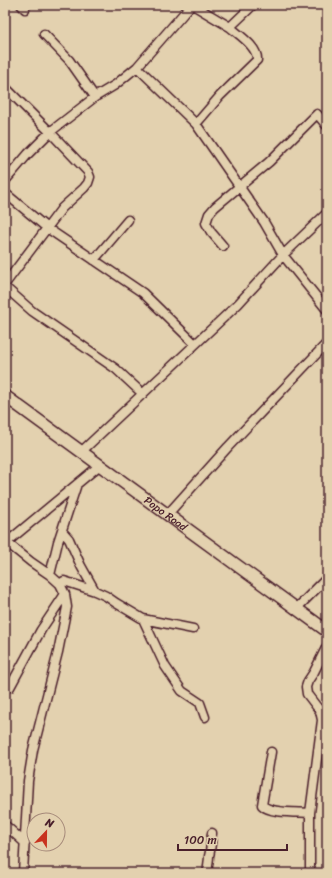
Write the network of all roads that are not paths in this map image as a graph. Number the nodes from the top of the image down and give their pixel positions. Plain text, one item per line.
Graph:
1 (192, 5) edge
2 (252, 5) edge
3 (230, 27) junction
4 (44, 34) dead end
5 (137, 66) junction
6 (5, 87) edge
7 (95, 97) junction
8 (196, 124) junction
9 (327, 126) edge
10 (50, 132) junction
11 (5, 181) edge
12 (239, 187) junction
13 (5, 193) edge
14 (327, 213) edge
15 (128, 220) dead end
16 (47, 228) junction
17 (223, 246) dead end
18 (283, 254) junction
19 (94, 260) junction
20 (5, 285) edge
21 (327, 310) edge
22 (327, 343) edge
23 (195, 344) junction
24 (143, 394) junction
25 (5, 396) edge
26 (82, 451) junction
27 (100, 465) junction
28 (77, 484) junction
29 (167, 515) junction
30 (62, 530) junction
31 (6, 542) edge
32 (50, 575) junction
33 (327, 578) edge
34 (60, 584) junction
35 (95, 591) junction
36 (65, 594) junction
37 (296, 609) junction
38 (143, 619) junction
39 (192, 629) dead end
40 (327, 631) edge
41 (327, 646) edge
42 (10, 687) dead end
43 (205, 717) dead end
44 (271, 752) dead end
45 (310, 813) junction
46 (5, 825) edge
47 (212, 833) dead end
48 (25, 843) junction
49 (23, 873) edge
50 (208, 873) edge
51 (310, 873) edge

1 - 3 street
1 - 5 street
2 - 3 street
3 - 8 street
4 - 7 street
5 - 7 street
5 - 8 street
6 - 10 street
7 - 10 street
8 - 12 street
9 - 12 street
10 - 11 street
10 - 16 street
12 - 17 street
12 - 18 street
13 - 16 street
14 - 18 street
15 - 19 street
16 - 19 street
16 - 20 street
18 - 21 street
18 - 23 street
19 - 23 street
20 - 24 street
22 - 29 street
23 - 24 street
24 - 26 street
25 - 26 main road, Popo Road
26 - 27 main road, Popo Road
27 - 28 street
27 - 29 main road, Popo Road
28 - 30 street
28 - 31 street
29 - 37 main road, Popo Road
30 - 32 street
30 - 35 street
31 - 32 street
32 - 34 street
33 - 37 street
34 - 35 street
34 - 36 street
35 - 38 street
36 - 42 street
36 - 48 street
37 - 40 main road, Popo Road
38 - 39 street
38 - 43 street
41 - 45 street
44 - 45 street
45 - 51 street
46 - 48 street
47 - 50 street
48 - 49 street

